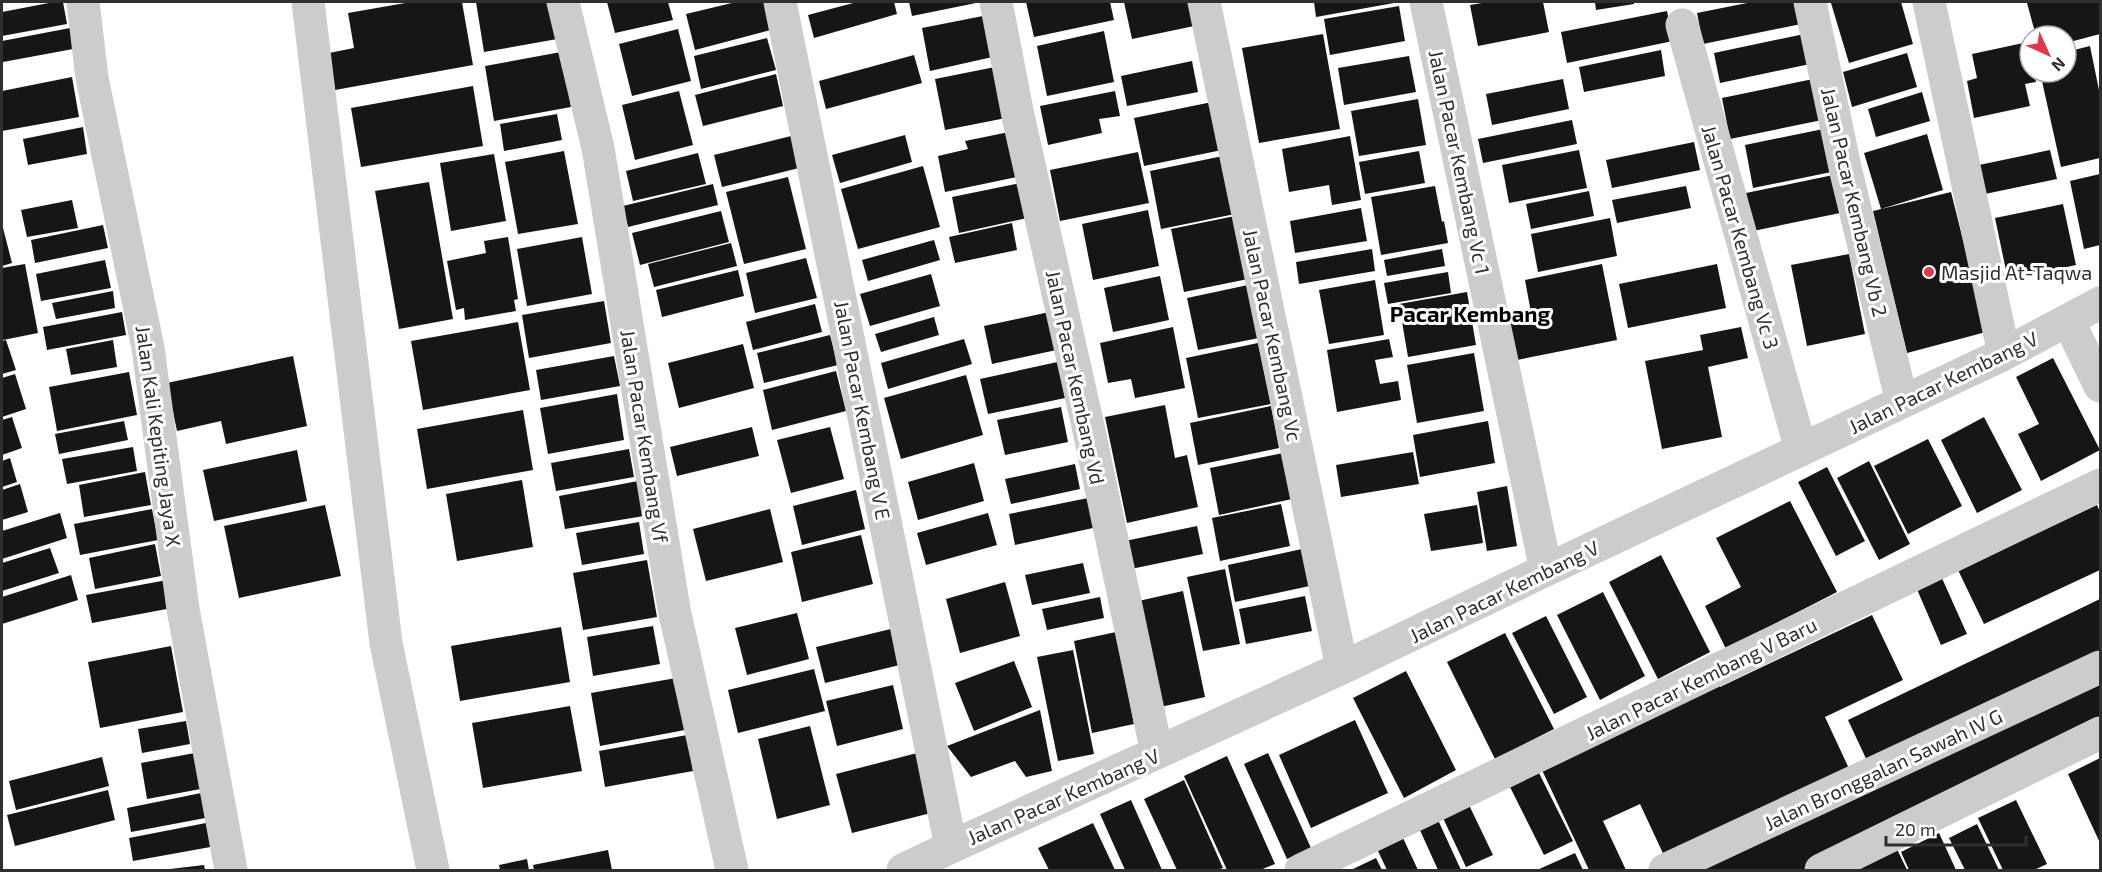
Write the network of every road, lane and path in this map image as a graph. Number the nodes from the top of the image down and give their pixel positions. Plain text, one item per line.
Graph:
1 (83, 2) edge
2 (308, 2) edge
3 (563, 2) edge
4 (780, 2) edge
5 (996, 2) edge
6 (1204, 2) edge
7 (1426, 2) edge
8 (1810, 2) edge
9 (1929, 2) edge
10 (1682, 25) dead end
11 (2100, 303) edge
12 (2068, 320) junction
13 (2004, 354) junction
14 (2100, 386) edge
15 (1902, 402) junction
16 (1801, 450) junction
17 (2100, 485) edge
18 (1546, 570) junction
19 (2100, 667) edge
20 (1342, 668) junction
21 (2100, 733) edge
22 (1157, 753) junction
23 (948, 833) junction
24 (231, 870) edge
25 (433, 870) edge
26 (732, 870) edge
27 (903, 870) edge
28 (1301, 870) edge
29 (1665, 870) edge
30 (1821, 870) edge

1 - 24 street, Jalan Kali Kepiting Jaya X
2 - 25 street
3 - 26 street, Jalan Pacar Kembang Vf
4 - 23 street, Jalan Pacar Kembang V E
5 - 22 street, Jalan Pacar Kembang Vd
6 - 20 street, Jalan Pacar Kembang Vc
7 - 18 street, Jalan Pacar Kembang Vc 1
8 - 15 street, Jalan Pacar Kembang Vb 2
9 - 13 street
10 - 16 street, Jalan Pacar Kembang Vc 3
11 - 12 street, Jalan Pacar Kembang V
12 - 13 street, Jalan Pacar Kembang V
12 - 14 street
13 - 15 street, Jalan Pacar Kembang V
15 - 16 street, Jalan Pacar Kembang V
16 - 18 street, Jalan Pacar Kembang V
17 - 28 street, Jalan Pacar Kembang V Baru
18 - 20 street, Jalan Pacar Kembang V
19 - 29 street, Jalan Bronggalan Sawah IV G
20 - 22 street, Jalan Pacar Kembang V
21 - 30 street
22 - 23 street, Jalan Pacar Kembang V
23 - 27 street, Jalan Pacar Kembang V

